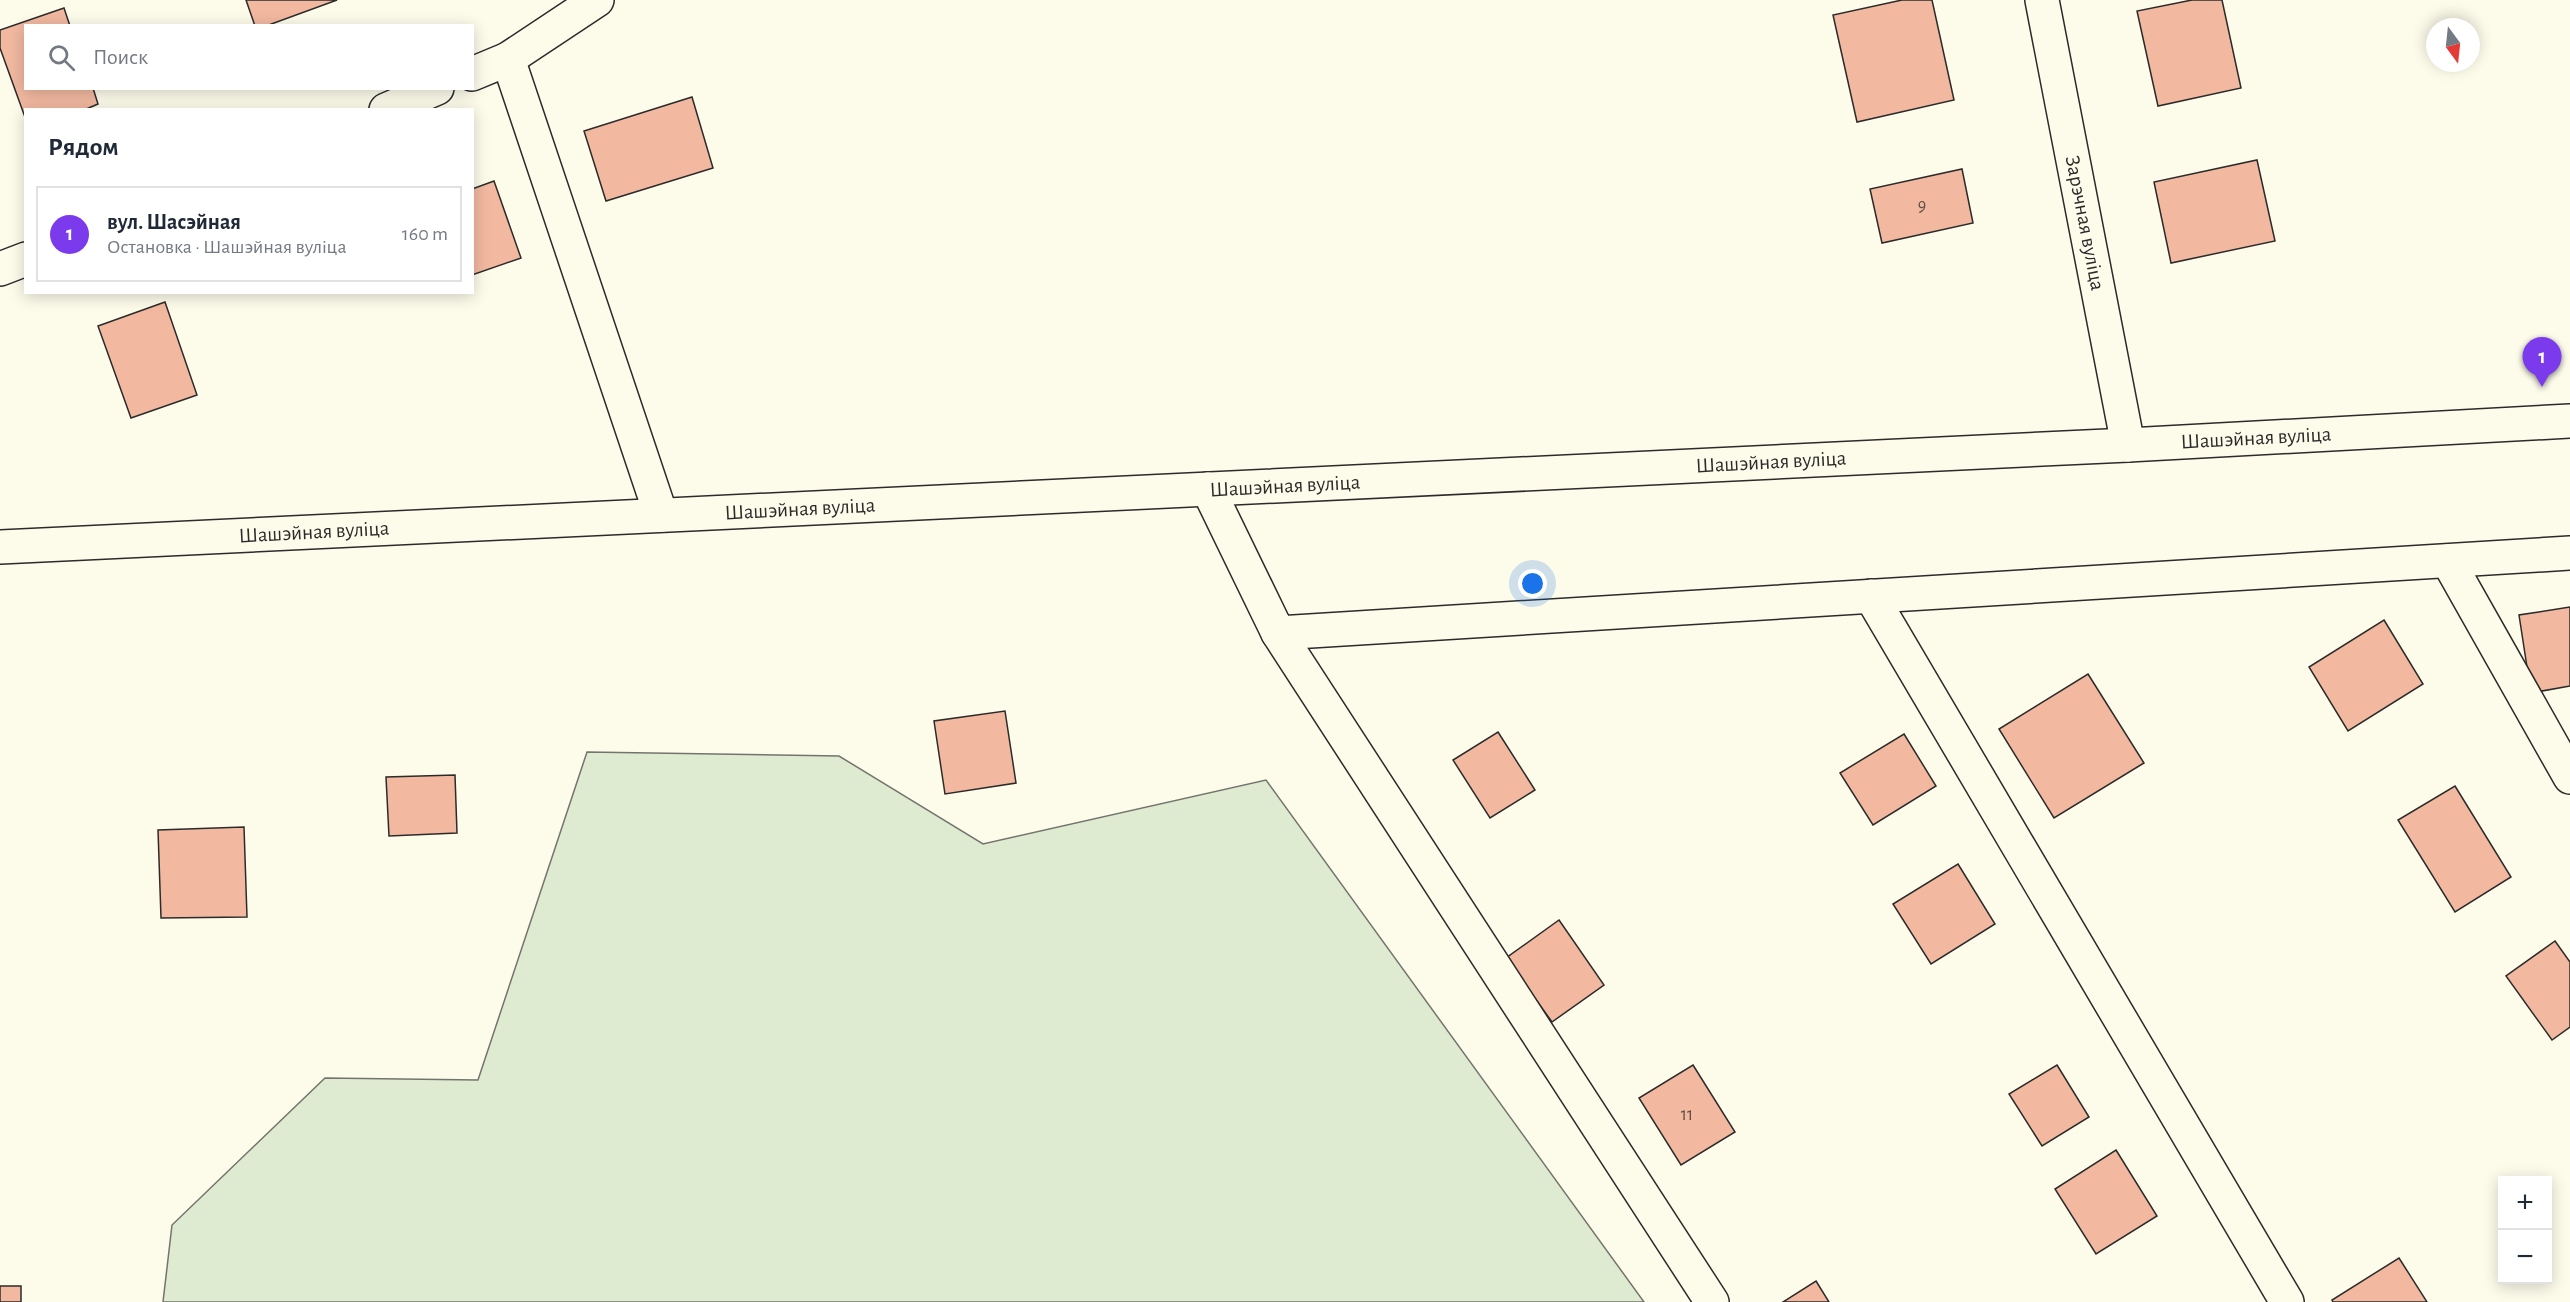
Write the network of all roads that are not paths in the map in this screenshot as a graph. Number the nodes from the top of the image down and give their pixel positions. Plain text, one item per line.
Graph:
1 (597, 0) edge
2 (2042, 0) edge
3 (508, 59) junction
4 (474, 73) edge
5 (432, 90) edge
6 (391, 108) edge
7 (24, 260) edge
8 (0, 269) edge
9 (2570, 421) edge
10 (2128, 445) junction
11 (1208, 489) junction
12 (661, 515) junction
13 (0, 547) edge
14 (2570, 553) edge
15 (2448, 561) junction
16 (1871, 596) junction
17 (1278, 633) junction
18 (2570, 777) edge
19 (1712, 1302) edge
20 (2287, 1302) edge

1 - 3 main road
2 - 10 main road, Зарэчная вуліца
3 - 4 main road
3 - 12 main road
5 - 6 main road
7 - 8 main road
9 - 10 main road, Шашэйная вуліца
10 - 11 main road, Шашэйная вуліца
11 - 12 main road, Шашэйная вуліца
11 - 17 main road
12 - 13 main road, Шашэйная вуліца
14 - 15 main road
15 - 16 main road
15 - 18 main road
16 - 17 main road
16 - 20 main road
17 - 19 main road

